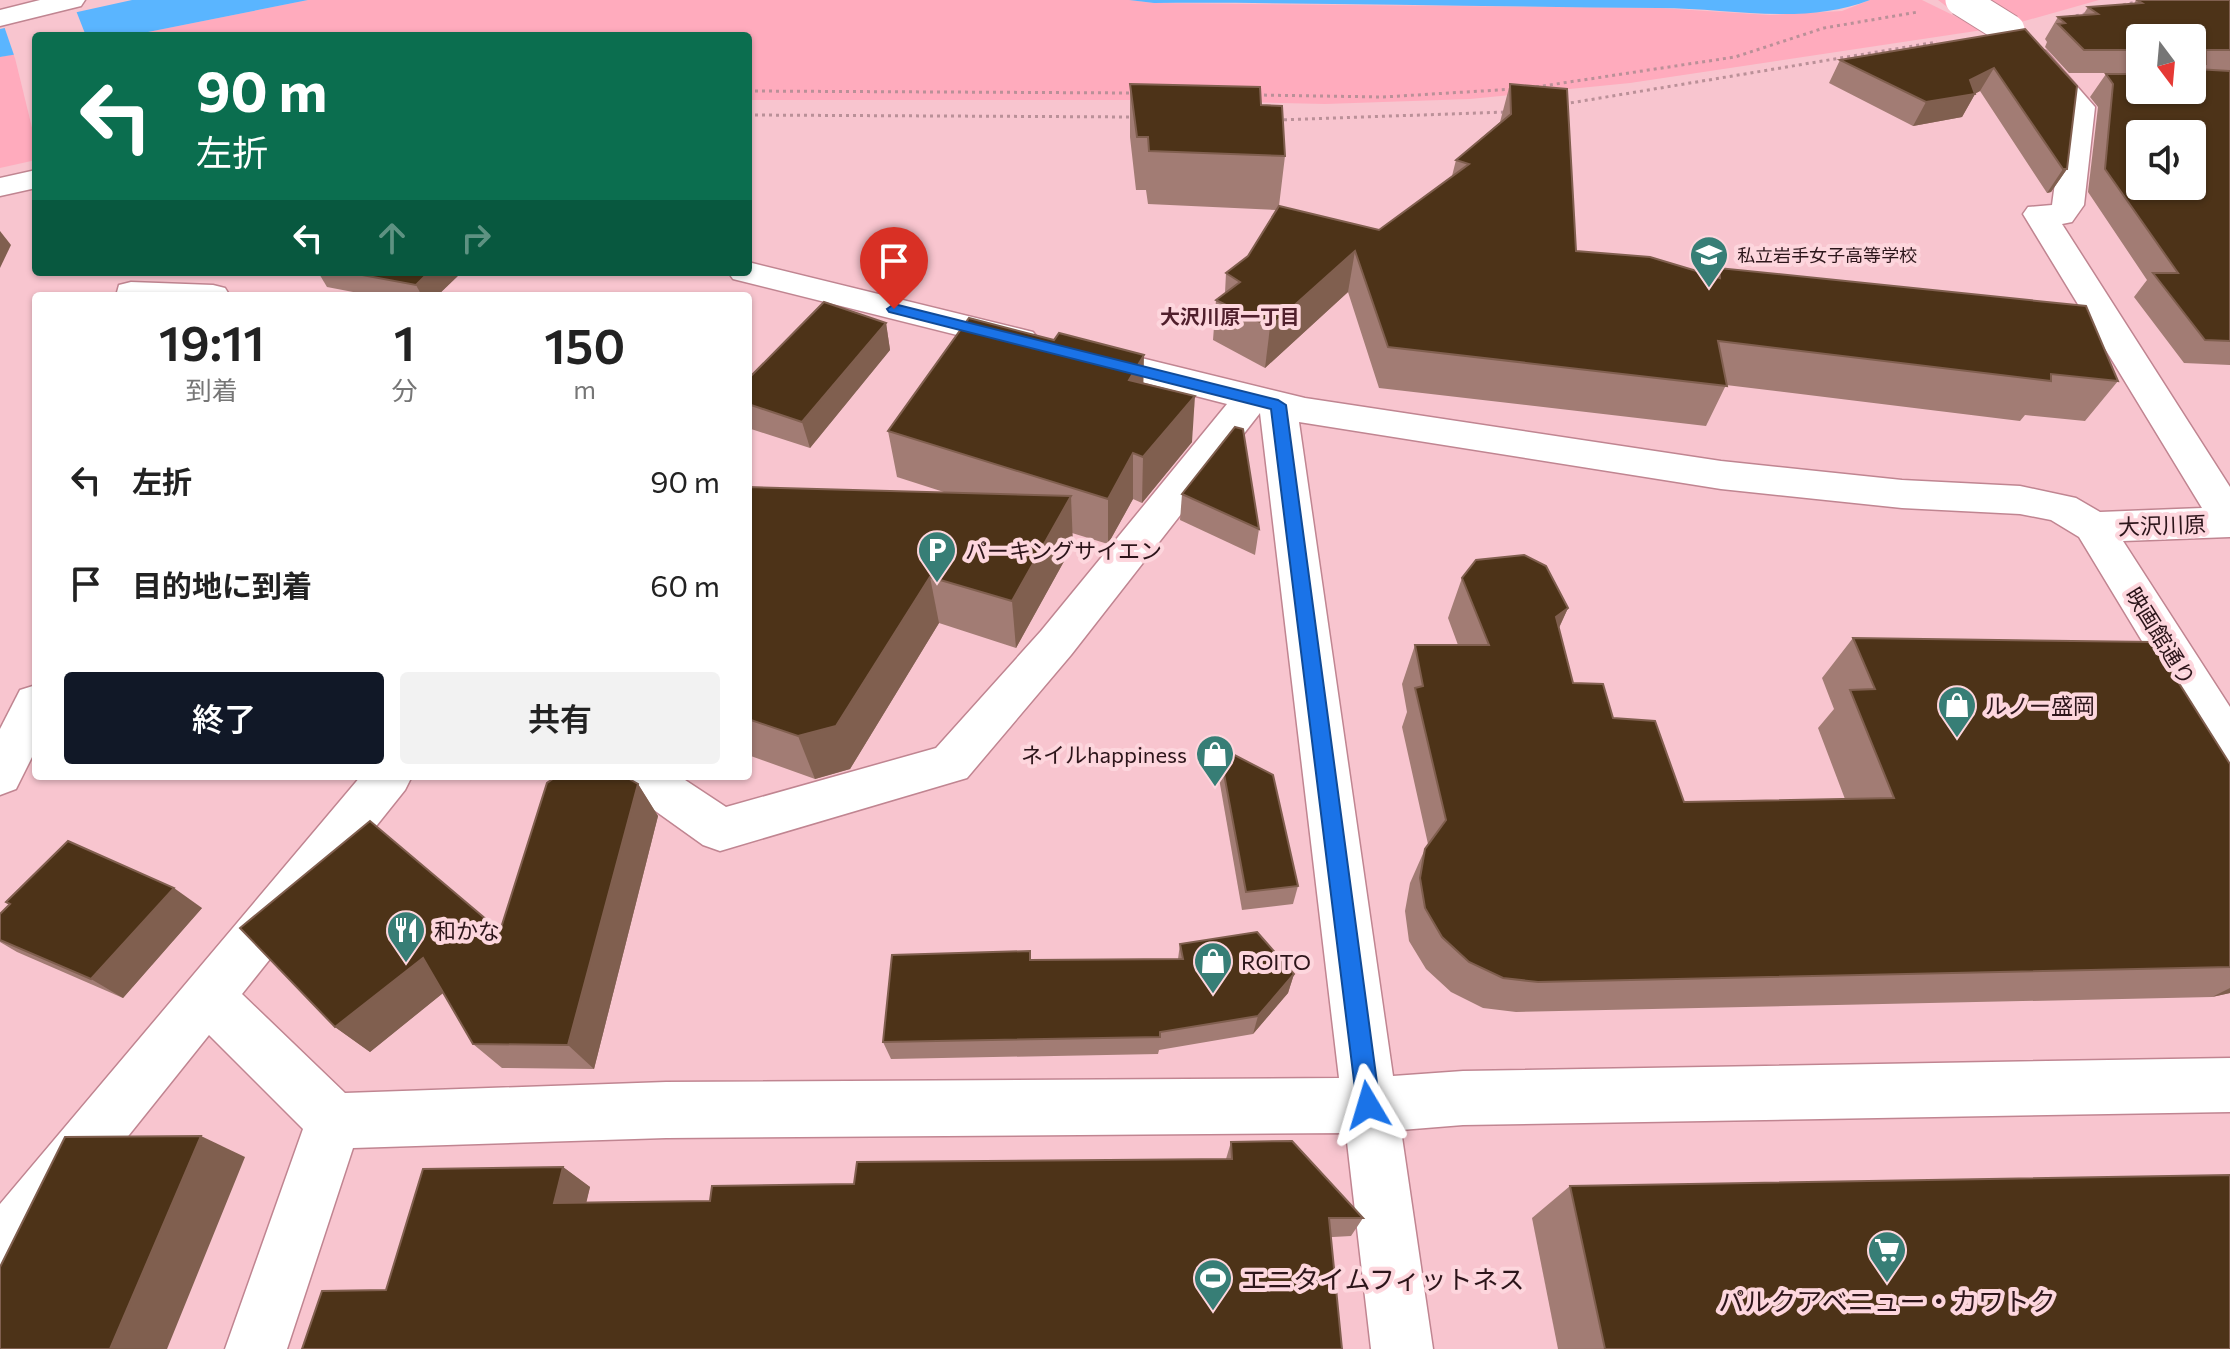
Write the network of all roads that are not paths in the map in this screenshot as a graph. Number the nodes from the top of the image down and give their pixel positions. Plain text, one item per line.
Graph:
1 (72, 0) edge
2 (1961, 0) edge
3 (35, 16) edge
4 (0, 18) edge
5 (32, 180) edge
6 (0, 187) edge
7 (752, 274) edge
8 (132, 287) edge
9 (177, 292) edge
10 (1265, 402) junction
11 (2230, 521) edge
12 (2093, 527) junction
13 (32, 711) edge
14 (2230, 746) edge
15 (0, 775) edge
16 (386, 780) edge
17 (648, 780) edge
18 (206, 995) junction
19 (2230, 1085) edge
20 (1368, 1105) junction
21 (334, 1121) junction
22 (0, 1249) edge
23 (256, 1349) edge
24 (1402, 1349) edge

1 - 3 street
2 - 11 street, bridge
3 - 4 street
5 - 6 street
7 - 10 street
8 - 9 street
10 - 12 street
10 - 17 street
10 - 20 street
11 - 12 street, 大沢川原
12 - 14 street, 映画館通り
13 - 15 street
16 - 18 street
18 - 21 street
18 - 22 street
19 - 20 street
20 - 21 street
20 - 24 street
21 - 23 street

